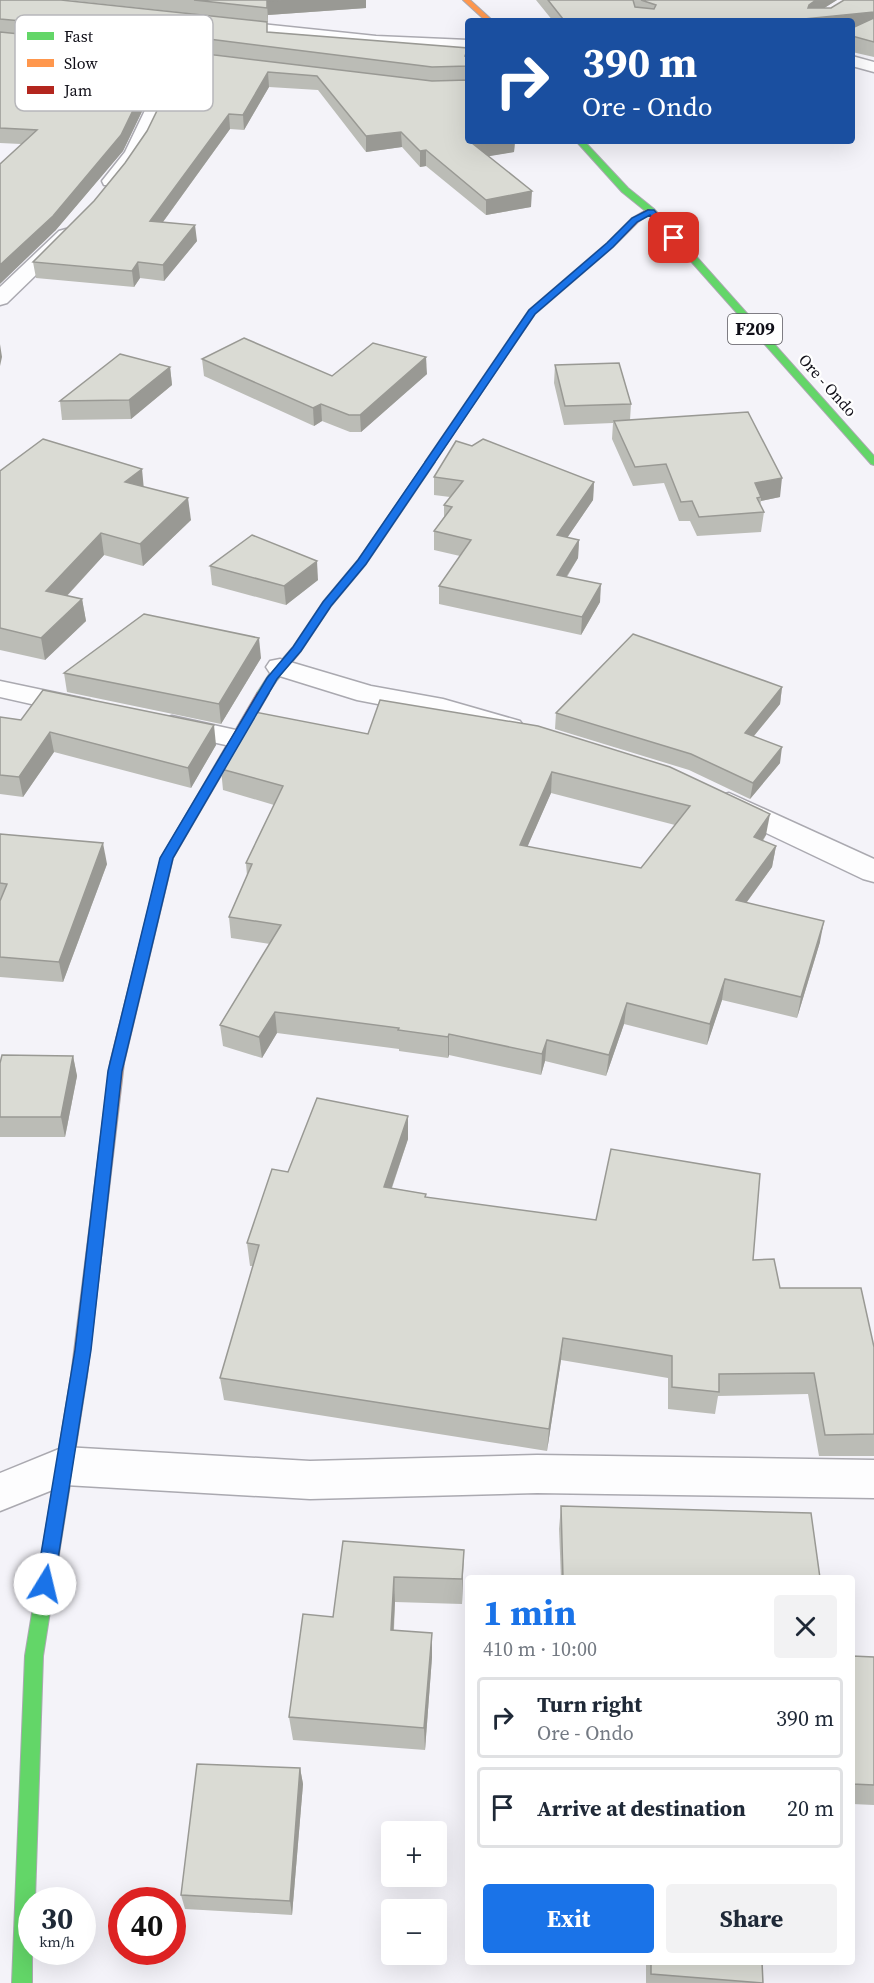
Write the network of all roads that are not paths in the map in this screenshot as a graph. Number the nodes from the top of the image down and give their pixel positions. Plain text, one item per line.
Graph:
1 (450, 0) edge
2 (466, 0) edge
3 (466, 18) edge
4 (487, 18) edge
5 (213, 24) edge
6 (465, 45) edge
7 (213, 62) edge
8 (855, 62) edge
9 (243, 66) edge
10 (874, 67) edge
11 (154, 111) edge
12 (583, 144) edge
13 (635, 180) dead end
14 (102, 191) edge
15 (636, 198) junction
16 (651, 212) junction
17 (80, 218) edge
18 (0, 299) edge
19 (874, 462) edge
20 (280, 668) junction
21 (0, 689) edge
22 (101, 710) edge
23 (146, 719) edge
24 (539, 736) edge
25 (235, 738) junction
26 (709, 794) edge
27 (874, 872) edge
28 (64, 1466) junction
29 (874, 1479) edge
30 (0, 1492) edge
31 (22, 1983) edge

1 - 3 street
2 - 4 street
5 - 6 street
7 - 9 street
8 - 10 street
11 - 14 street
12 - 15 street, F209
13 - 15 street
15 - 16 street, Ore - Ondo / F209
16 - 19 street, Ore - Ondo / F209
16 - 20 street
17 - 18 street
20 - 24 street
20 - 25 street
21 - 22 street
23 - 25 street
25 - 28 street
26 - 27 street
28 - 29 street
28 - 30 street
28 - 31 street

